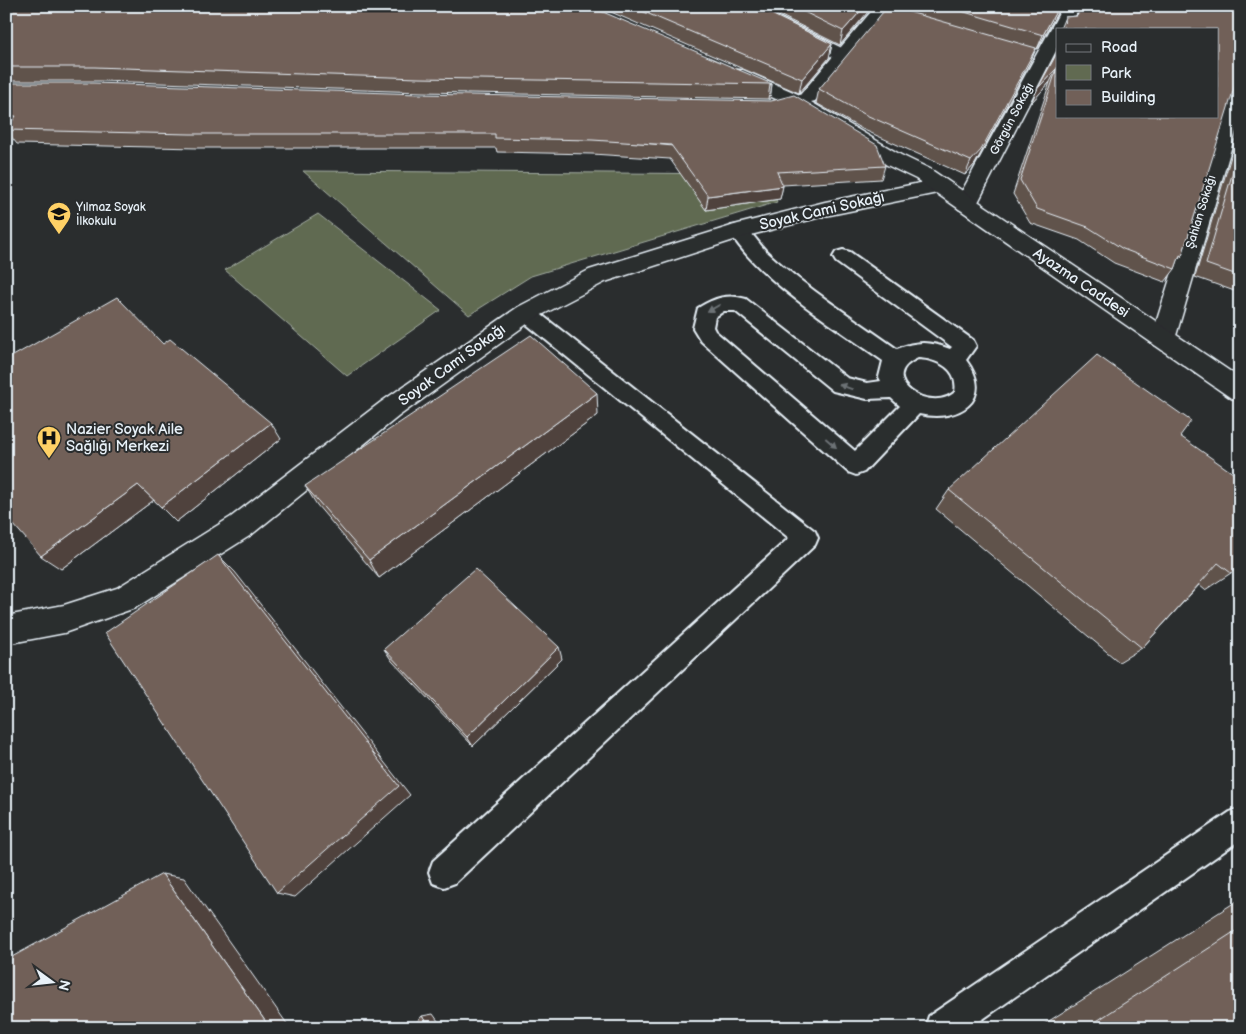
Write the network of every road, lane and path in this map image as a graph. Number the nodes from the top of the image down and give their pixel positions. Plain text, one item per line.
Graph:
1 (742, 6) edge
2 (1072, 6) edge
3 (883, 9) edge
4 (900, 17) edge
5 (1061, 28) edge
6 (1056, 37) edge
7 (1024, 53) edge
8 (844, 56) junction
9 (1050, 60) edge
10 (726, 64) edge
11 (1240, 85) edge
12 (801, 98) junction
13 (769, 107) edge
14 (1229, 112) edge
15 (932, 180) junction
16 (966, 204) junction
17 (738, 231) junction
18 (843, 258) dead end
19 (526, 313) junction
20 (1163, 339) junction
21 (895, 360) junction
22 (953, 360) junction
23 (894, 389) junction
24 (1240, 391) edge
25 (914, 405) junction
26 (6, 630) edge
27 (1240, 822) edge
28 (444, 872) dead end
29 (941, 1028) edge

1 - 8 street
2 - 5 street
3 - 4 street
3 - 8 street
6 - 9 street, Görgün Sokağı
7 - 9 street
8 - 12 street
9 - 16 street, Görgün Sokağı
10 - 12 street, Ayazma Caddesi
11 - 14 street, Şahlan Sokağı
12 - 13 street
12 - 15 street, Ayazma Caddesi
14 - 20 street, Şahlan Sokağı
15 - 16 street, Ayazma Caddesi
15 - 17 street, Soyak Cami Sokağı
16 - 20 street, Ayazma Caddesi
17 - 19 street, Soyak Cami Sokağı
17 - 21 lane
18 - 22 lane
19 - 26 street, Soyak Cami Sokağı
19 - 28 lane
20 - 24 street, Ayazma Caddesi
21 - 22 lane
21 - 23 lane
22 - 25 lane
23 - 25 lane
23 -> 25 lane
27 - 29 lane

